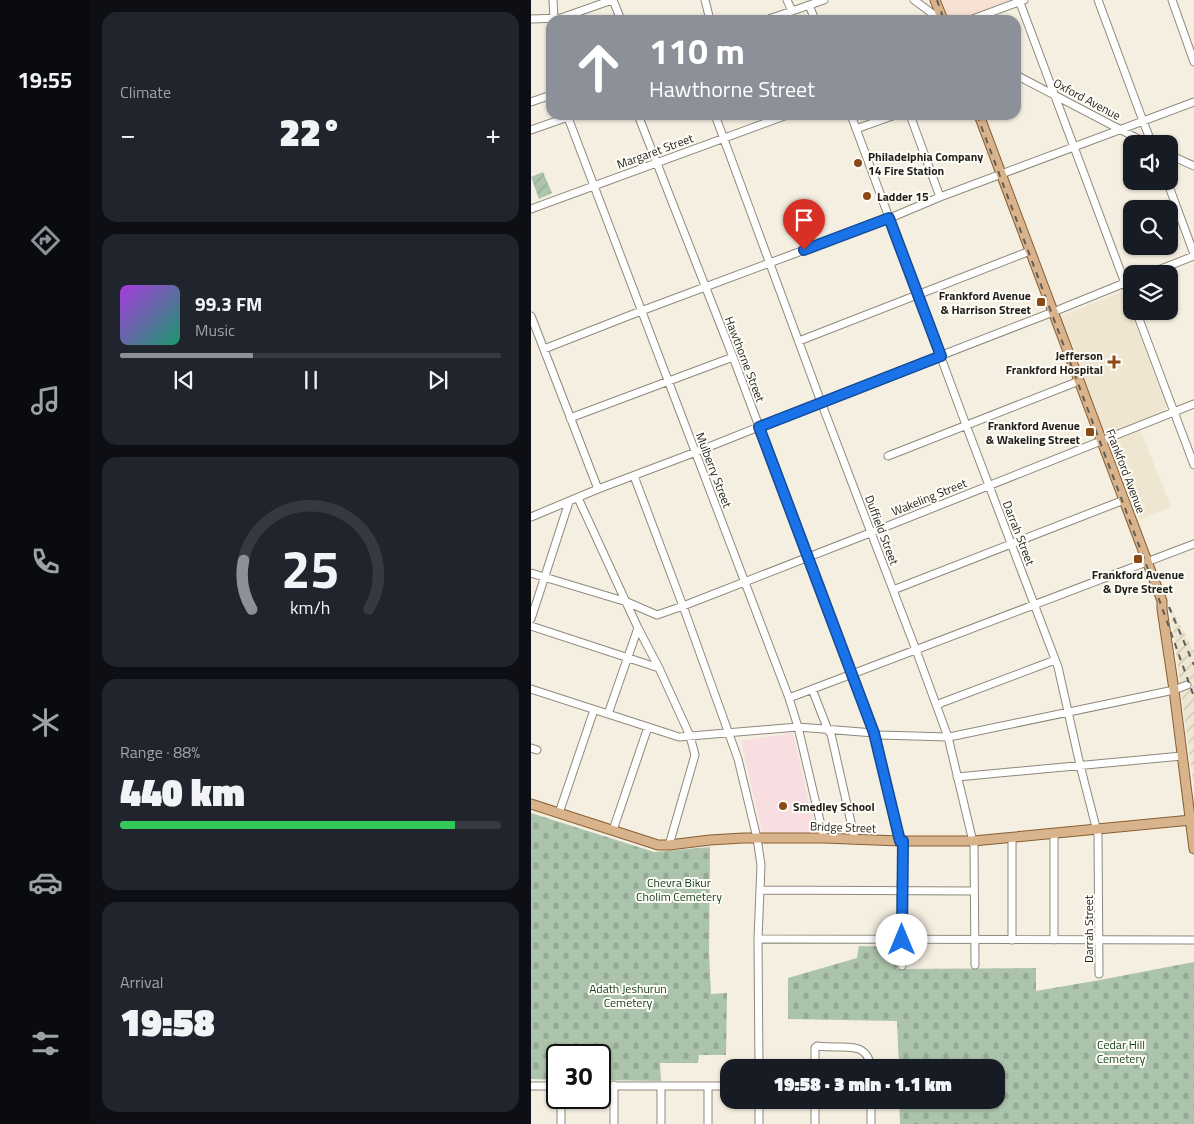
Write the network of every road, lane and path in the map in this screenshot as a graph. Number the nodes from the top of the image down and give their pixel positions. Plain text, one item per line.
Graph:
1 (553, 0) edge
2 (613, 0) edge
3 (705, 0) edge
4 (787, 0) edge
5 (823, 0) edge
6 (914, 0) edge
7 (935, 0) edge
8 (1098, 0) edge
9 (1172, 0) edge
10 (1021, 1) edge
11 (809, 5) junction
12 (792, 11) junction
13 (554, 15) edge
14 (570, 15) edge
15 (619, 15) edge
16 (710, 15) edge
17 (780, 15) edge
18 (813, 15) edge
19 (935, 15) edge
20 (940, 15) edge
21 (983, 15) edge
22 (531, 19) edge
23 (546, 19) edge
24 (1194, 62) edge
25 (1021, 78) edge
26 (1054, 94) junction
27 (546, 97) edge
28 (531, 102) edge
29 (1194, 102) edge
30 (557, 120) edge
31 (570, 120) edge
32 (640, 120) edge
33 (717, 120) edge
34 (773, 120) edge
35 (853, 120) edge
36 (881, 120) edge
37 (912, 120) edge
38 (981, 120) edge
39 (1143, 121) junction
40 (856, 129) junction
41 (1120, 129) junction
42 (531, 130) edge
43 (1131, 135) edge
44 (1148, 135) edge
45 (724, 138) junction
46 (1074, 147) junction
47 (1178, 159) edge
48 (657, 162) junction
49 (1194, 166) edge
50 (1002, 175) junction
51 (594, 185) junction
52 (1170, 190) edge
53 (940, 197) junction
54 (531, 209) edge
55 (889, 218) junction
56 (1030, 251) junction
57 (1194, 255) edge
58 (770, 262) junction
59 (1170, 265) edge
60 (1123, 266) edge
61 (1123, 283) edge
62 (705, 288) junction
63 (918, 295) junction
64 (641, 311) junction
65 (1053, 312) junction
66 (531, 316) edge
67 (1139, 320) edge
68 (799, 341) junction
69 (543, 348) junction
70 (941, 356) junction
71 (733, 357) junction
72 (1079, 380) junction
73 (668, 382) junction
74 (821, 402) junction
75 (1194, 404) edge
76 (1174, 412) junction
77 (570, 418) junction
78 (966, 426) junction
79 (759, 427) junction
80 (1101, 441) junction
81 (696, 452) junction
82 (888, 456) dead end
83 (1194, 465) edge
84 (634, 476) junction
85 (989, 485) junction
86 (598, 489) junction
87 (578, 498) junction
88 (1124, 500) junction
89 (569, 502) junction
90 (531, 517) edge
91 (870, 533) junction
92 (1011, 544) junction
93 (1194, 544) edge
94 (807, 557) junction
95 (1147, 562) junction
96 (531, 572) edge
97 (545, 577) junction
98 (744, 582) junction
99 (893, 590) junction
100 (627, 602) junction
101 (1035, 605) junction
102 (683, 606) junction
103 (531, 619) edge
104 (531, 626) edge
105 (638, 628) junction
106 (916, 650) junction
107 (627, 658) junction
108 (1055, 660) junction
109 (659, 668) junction
110 (852, 674) junction
111 (1187, 685) dead end
112 (531, 689) edge
113 (812, 690) junction
114 (1174, 690) junction
115 (789, 698) junction
116 (937, 706) junction
117 (594, 710) junction
118 (1068, 712) junction
119 (608, 714) junction
120 (648, 727) junction
121 (798, 727) junction
122 (828, 730) junction
123 (874, 733) junction
124 (729, 734) junction
125 (689, 736) junction
126 (948, 737) junction
127 (1182, 756) junction
128 (1080, 765) junction
129 (957, 777) junction
130 (531, 804) edge
131 (559, 814) junction
132 (1192, 821) edge
133 (613, 830) junction
134 (1098, 830) junction
135 (1054, 833) junction
136 (757, 838) junction
137 (824, 838) junction
138 (1012, 838) junction
139 (855, 840) junction
140 (901, 841) junction
141 (973, 841) junction
142 (669, 845) junction
143 (1194, 848) edge
144 (760, 890) junction
145 (901, 891) junction
146 (975, 891) junction
147 (759, 939) junction
148 (902, 940) junction
149 (974, 940) junction
150 (1012, 940) junction
151 (1054, 940) junction
152 (1099, 940) junction
153 (1194, 940) edge
154 (975, 964) dead end
155 (902, 966) dead end
156 (1099, 974) dead end
157 (759, 1059) edge
158 (815, 1059) edge
159 (868, 1059) edge
160 (611, 1085) edge
161 (614, 1085) junction
162 (531, 1086) edge
163 (546, 1086) edge
164 (661, 1086) junction
165 (709, 1086) junction
166 (720, 1086) edge
167 (561, 1109) edge
168 (759, 1109) edge
169 (815, 1109) edge
170 (871, 1109) edge
171 (561, 1124) edge
172 (613, 1124) edge
173 (661, 1124) edge
174 (709, 1124) edge
175 (759, 1124) edge
176 (815, 1124) edge
177 (871, 1124) edge

1 - 13 street
2 - 14 street
2 - 15 street
3 - 16 street
4 - 12 street
5 - 11 street
6 - 19 street
7 - 20 main road
8 - 39 street
9 - 24 street
10 - 21 street
10 - 26 street
11 - 12 street
11 - 18 street
12 - 17 street
22 - 23 street
25 - 26 street, Oxford Avenue
26 - 41 street, Oxford Avenue
26 - 46 street
27 - 28 street
29 - 39 street
30 - 42 street
31 - 51 street, Mulberry Street
32 - 48 street, Hawthorne Street
33 - 45 street, Duffield Street
34 - 45 street, Margaret Street
35 - 40 street, Darrah Street
36 - 40 street
37 - 53 street
38 - 50 main road, Frankford Avenue
39 - 41 street
39 - 44 street
40 - 55 street, Darrah Street
41 - 43 street, Oxford Avenue
41 - 46 street
45 - 48 street, Margaret Street
45 - 58 street, Duffield Street
46 - 50 street
46 - 60 street
47 - 49 street
48 - 51 street, Margaret Street
48 - 62 street, Hawthorne Street
50 - 53 street
50 - 56 main road, Frankford Avenue
51 - 54 street, Margaret Street
51 - 64 street, Mulberry Street
52 - 57 street
53 - 55 street
55 - 58 street
55 - 63 street, Darrah Street
56 - 63 street
56 - 65 main road, Frankford Avenue
57 - 59 street
58 - 62 street
58 - 68 street, Duffield Street
61 - 65 street
62 - 64 street
62 - 71 street, Hawthorne Street
63 - 68 street
63 - 70 street, Darrah Street
64 - 69 street
64 - 73 street, Mulberry Street
65 - 70 street
65 - 72 main road, Frankford Avenue
66 - 69 street
67 - 76 street
68 - 74 street, Duffield Street
69 - 77 street
70 - 74 street
70 - 78 street, Darrah Street
71 - 73 street
71 - 79 street, Hawthorne Street
72 - 78 street
72 - 80 main road, Frankford Avenue
73 - 77 street
73 - 81 street, Mulberry Street
74 - 79 street
74 - 91 street, Duffield Street
75 - 76 street, Wakeling Street
76 - 80 street, Wakeling Street
76 - 83 street
77 - 86 street
78 - 82 street
78 - 85 street, Darrah Street
79 - 81 street
79 - 94 street, Hawthorne Street
80 - 85 street, Wakeling Street
80 - 88 main road, Frankford Avenue
81 - 84 street
81 - 98 street, Mulberry Street
84 - 86 street
84 - 102 street
85 - 91 street, Wakeling Street
85 - 92 street, Darrah Street
86 - 87 street
87 - 89 street
87 - 100 street
88 - 92 street
88 - 95 main road, Frankford Avenue
89 - 90 street
89 - 97 street
91 - 94 street, Wakeling Street
91 - 99 street, Duffield Street
92 - 99 street
92 - 101 street, Darrah Street
93 - 95 street
94 - 98 street, Wakeling Street
94 - 110 street, Hawthorne Street
95 - 101 street
95 - 114 main road, Frankford Avenue
96 - 97 street, Wakeling Street
97 - 100 street, Wakeling Street
97 - 103 street
98 - 102 street, Wakeling Street
98 - 115 street, Mulberry Street
99 - 106 street, Duffield Street
100 - 102 street, Wakeling Street
100 - 105 street
101 - 106 street
101 - 108 street, Darrah Street
102 - 124 street
104 - 107 street
105 - 107 street
105 - 109 street
106 - 110 street
106 - 116 street, Duffield Street
107 - 109 street
107 - 119 street
108 - 116 street
108 - 118 street, Darrah Street
109 - 125 street
110 - 113 street
110 - 123 street, Hawthorne Street
111 - 114 street
112 - 117 street
113 - 115 street
113 - 122 street
114 - 118 street
114 - 127 main road, Frankford Avenue
115 - 121 street, Mulberry Street
116 - 126 street, Duffield Street
117 - 119 street
117 - 131 street
118 - 126 street
118 - 128 street, Darrah Street
119 - 120 street
120 - 125 street
120 - 133 street
121 - 122 street
121 - 124 street
121 - 137 street, Mulberry Street
122 - 123 street
122 - 139 street
123 - 126 street
123 - 140 street, Hawthorne Street
124 - 125 street
124 - 136 street
125 - 142 street
126 - 129 street, Duffield Street
127 - 128 street
127 - 132 main road, Frankford Avenue
128 - 129 street
128 - 134 street, Darrah Street
129 - 141 street, Duffield Street
130 - 131 main road, Bridge Street
131 - 133 main road, Bridge Street
132 - 134 main road, Bridge Street
132 - 143 main road, Frankford Avenue
133 - 142 main road, Bridge Street
134 - 135 main road, Bridge Street
134 - 152 street, Darrah Street
135 - 138 main road, Bridge Street
135 - 151 street
136 - 137 main road, Bridge Street
136 - 142 main road, Bridge Street
136 - 144 street
137 - 139 main road, Bridge Street
138 - 141 main road, Bridge Street
138 - 150 street
139 - 140 main road, Bridge Street
140 - 141 main road, Bridge Street
140 - 145 street, Hawthorne Street
141 - 146 street, Duffield Street
144 - 145 street
144 - 147 street
145 - 146 street
145 - 148 street, Hawthorne Street
146 - 149 street, Duffield Street
147 - 148 street
147 - 157 street
148 - 149 street
148 - 155 street, Hawthorne Street
149 - 150 street
149 - 154 street, Duffield Street
150 - 151 street
151 - 152 street
152 - 153 street
152 - 156 street, Darrah Street
158 - 159 street
160 - 161 street
161 - 164 street
161 - 172 street
162 - 163 street
164 - 165 street
164 - 173 street
165 - 166 street
165 - 174 street
167 - 171 street
168 - 175 street
169 - 176 street
170 - 177 street

